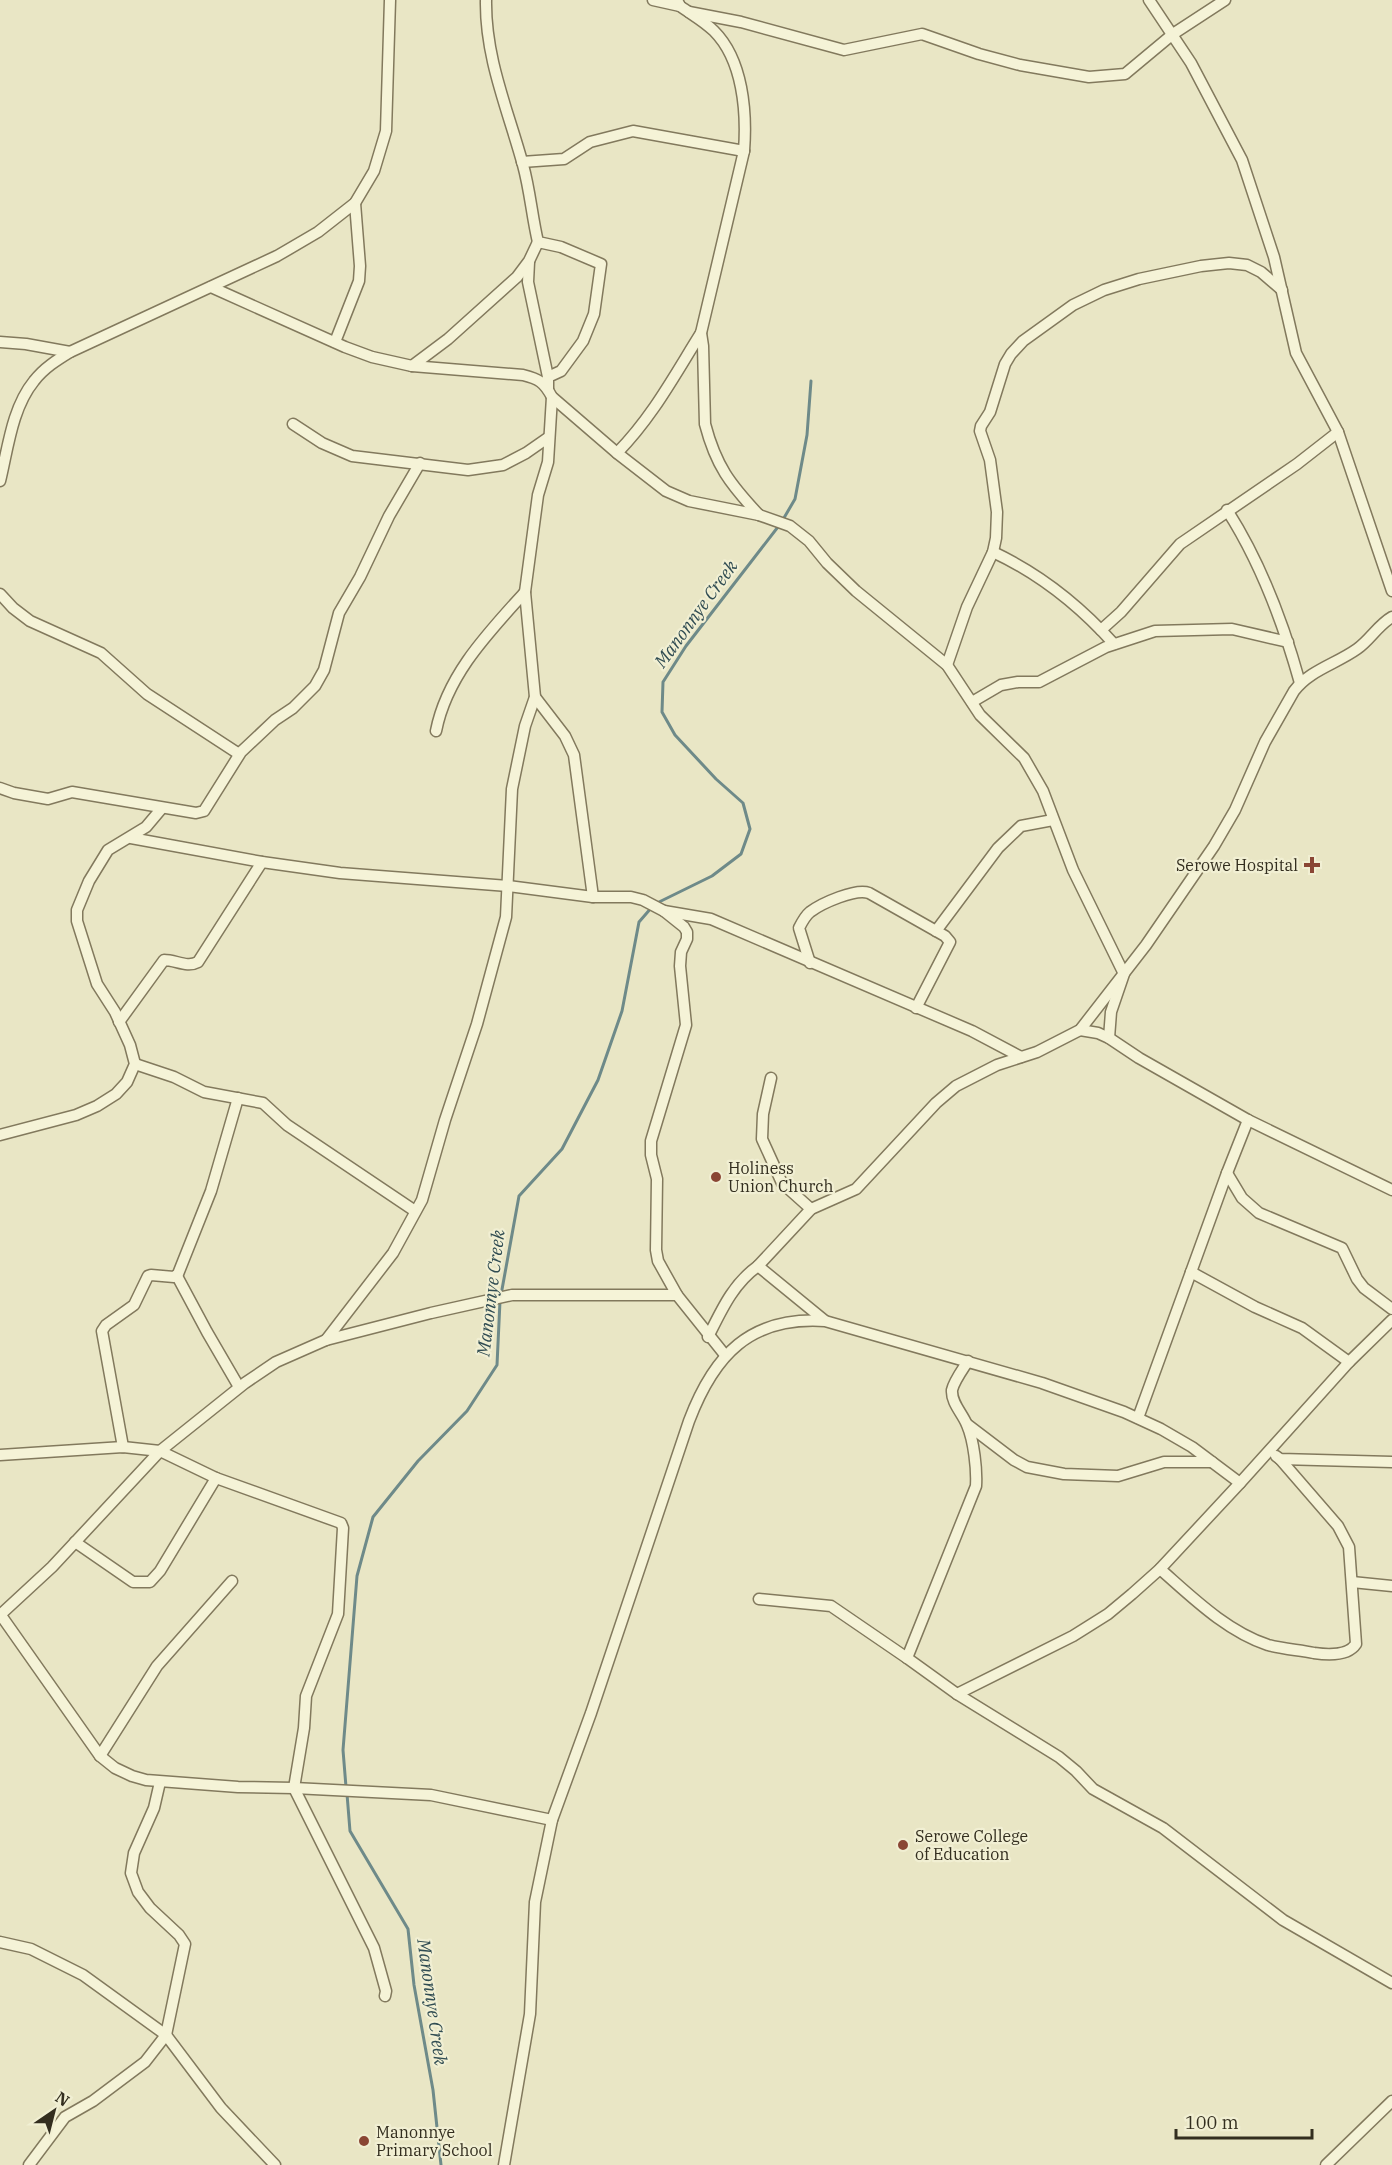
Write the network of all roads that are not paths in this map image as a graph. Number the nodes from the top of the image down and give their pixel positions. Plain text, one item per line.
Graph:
1 (390, 0) edge
2 (486, 0) edge
3 (653, 0) edge
4 (1149, 0) edge
5 (1225, 0) edge
6 (682, 6) edge
7 (1173, 34) junction
8 (744, 151) junction
9 (522, 162) junction
10 (355, 203) junction
11 (538, 242) junction
12 (529, 261) junction
13 (211, 287) junction
14 (1282, 290) junction
15 (701, 333) junction
16 (0, 342) edge
17 (335, 342) junction
18 (70, 352) junction
19 (412, 366) junction
20 (549, 388) junction
21 (293, 423) dead end
22 (1338, 432) junction
23 (549, 437) junction
24 (617, 453) junction
25 (420, 463) junction
26 (0, 481) edge
27 (1227, 510) junction
28 (759, 515) junction
29 (993, 552) junction
30 (1392, 591) edge
31 (525, 592) junction
32 (0, 594) edge
33 (1392, 617) edge
34 (1101, 630) junction
35 (1288, 642) junction
36 (1113, 644) junction
37 (947, 665) junction
38 (1300, 683) junction
39 (535, 697) junction
40 (972, 702) junction
41 (436, 731) dead end
42 (239, 754) junction
43 (0, 788) edge
44 (162, 808) junction
45 (1053, 820) junction
46 (131, 838) junction
47 (262, 862) junction
48 (508, 886) junction
49 (593, 897) junction
50 (664, 911) junction
51 (936, 931) junction
52 (810, 963) junction
53 (1124, 974) junction
54 (916, 1008) junction
55 (119, 1022) junction
56 (1080, 1030) junction
57 (1109, 1038) junction
58 (1022, 1057) junction
59 (135, 1064) junction
60 (771, 1078) dead end
61 (238, 1098) junction
62 (1248, 1120) junction
63 (0, 1136) edge
64 (1227, 1173) junction
65 (1392, 1190) edge
66 (811, 1209) junction
67 (415, 1211) junction
68 (758, 1266) junction
69 (1191, 1272) junction
70 (177, 1276) junction
71 (677, 1295) junction
72 (1392, 1309) edge
73 (1392, 1320) edge
74 (825, 1321) junction
75 (708, 1336) junction
76 (326, 1340) junction
77 (725, 1355) junction
78 (968, 1361) junction
79 (1349, 1362) junction
80 (239, 1387) junction
81 (1138, 1418) junction
82 (968, 1425) junction
83 (123, 1447) junction
84 (160, 1451) junction
85 (1270, 1451) junction
86 (0, 1455) edge
87 (1280, 1459) junction
88 (1212, 1462) junction
89 (1392, 1462) edge
90 (216, 1478) junction
91 (1240, 1483) junction
92 (75, 1542) junction
93 (1160, 1569) junction
94 (232, 1581) dead end
95 (1352, 1582) junction
96 (1392, 1586) edge
97 (759, 1599) dead end
98 (0, 1615) edge
99 (907, 1658) junction
100 (957, 1694) junction
101 (100, 1756) junction
102 (160, 1782) junction
103 (294, 1788) junction
104 (552, 1820) junction
105 (0, 1942) edge
106 (1392, 1983) edge
107 (385, 1996) dead end
108 (166, 2035) junction
109 (1392, 2101) edge
110 (29, 2165) edge
111 (275, 2165) edge
112 (504, 2165) edge
113 (1326, 2165) edge

1 - 10 street
2 - 9 street
3 - 6 street
4 - 7 street
5 - 7 street
6 - 7 street
6 - 8 street
7 - 14 street
8 - 9 street
8 - 15 street
9 - 11 street
10 - 13 street
10 - 17 street
11 - 12 street
11 - 20 street
12 - 19 street
12 - 20 street
13 - 17 street
13 - 18 street
14 - 22 street
14 - 29 street
15 - 24 street
15 - 28 street
16 - 18 street
17 - 19 street
18 - 26 street
19 - 20 street
20 - 23 street
20 - 24 street
21 - 25 street
22 - 27 street
22 - 30 street
23 - 25 street
23 - 31 street
24 - 28 street
25 - 42 street
27 - 34 street
27 - 35 street
28 - 37 street
29 - 34 street
29 - 37 street
31 - 39 street
31 - 41 street
32 - 42 street
33 - 38 street
34 - 36 street
35 - 36 street
35 - 38 street
36 - 40 street
37 - 40 street
38 - 53 street
39 - 48 street
39 - 49 street
40 - 45 street
42 - 44 street
43 - 44 street
44 - 46 street
45 - 51 street
45 - 53 street
46 - 47 street
46 - 55 street
47 - 48 street
47 - 55 street
48 - 49 street
48 - 67 street
49 - 50 street
50 - 52 street
50 - 71 street
51 - 52 street
51 - 54 street
52 - 54 street
53 - 56 street
53 - 57 street
54 - 58 street
55 - 59 street
56 - 57 street
56 - 58 street
57 - 62 street
58 - 66 street
59 - 61 street
59 - 63 street
60 - 66 street
61 - 67 street
61 - 70 street
62 - 64 street
62 - 65 street
64 - 69 street
64 - 72 street
66 - 68 street
67 - 76 street
68 - 74 street
68 - 75 street
69 - 79 street
69 - 81 street
70 - 80 street
70 - 83 street
71 - 75 street
71 - 76 street
73 - 79 street
74 - 77 street
74 - 78 street
75 - 77 street
76 - 80 street
77 - 104 street
78 - 81 street
78 - 82 street
79 - 85 street
80 - 84 street
81 - 88 street
82 - 88 street
82 - 99 street
83 - 84 street
83 - 86 street
84 - 90 street
84 - 92 street
85 - 87 street
85 - 91 street
87 - 89 street
87 - 95 street
88 - 91 street
90 - 92 street
90 - 103 street
91 - 93 street
92 - 98 street
93 - 95 street
93 - 100 street
94 - 101 street
95 - 96 street
97 - 99 street
98 - 101 street
99 - 100 street
100 - 106 street
101 - 102 street
102 - 103 street
102 - 108 street
103 - 104 street
103 - 107 street
104 - 112 street
105 - 108 street
108 - 110 street
108 - 111 street
109 - 113 street

